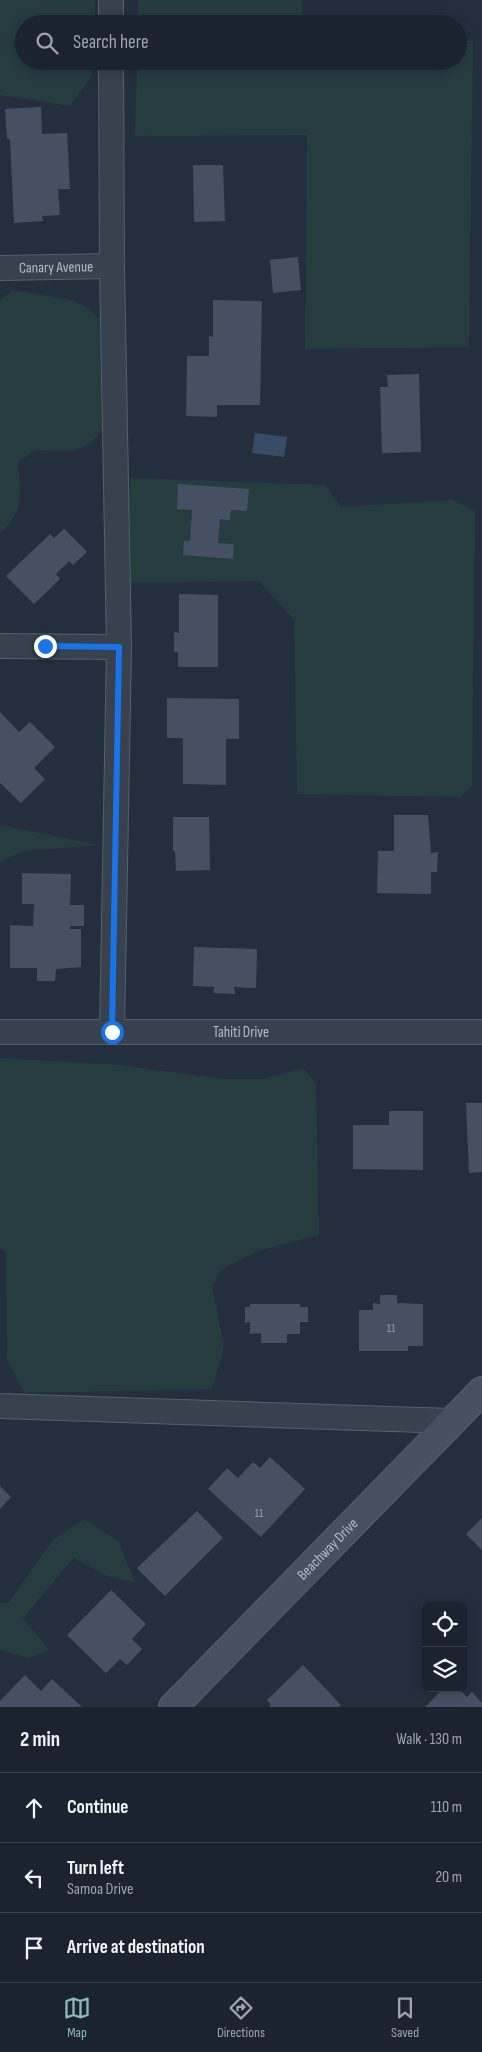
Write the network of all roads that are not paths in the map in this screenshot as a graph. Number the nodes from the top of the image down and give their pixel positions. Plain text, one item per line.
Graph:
1 (111, 0) edge
2 (111, 15) edge
3 (111, 70) edge
4 (112, 266) junction
5 (0, 268) edge
6 (0, 646) edge
7 (119, 647) junction
8 (0, 1032) edge
9 (112, 1032) junction
10 (482, 1032) edge
11 (482, 1391) edge
12 (0, 1406) edge
13 (452, 1421) junction
14 (173, 1707) edge

1 - 2 street
3 - 4 street
4 - 5 street, Canary Avenue
4 - 7 street
6 - 7 street
7 - 9 street
8 - 9 street, Tahiti Drive
9 - 10 street, Tahiti Drive
11 - 13 street, Beachway Drive
12 - 13 street
13 - 14 street, Beachway Drive

